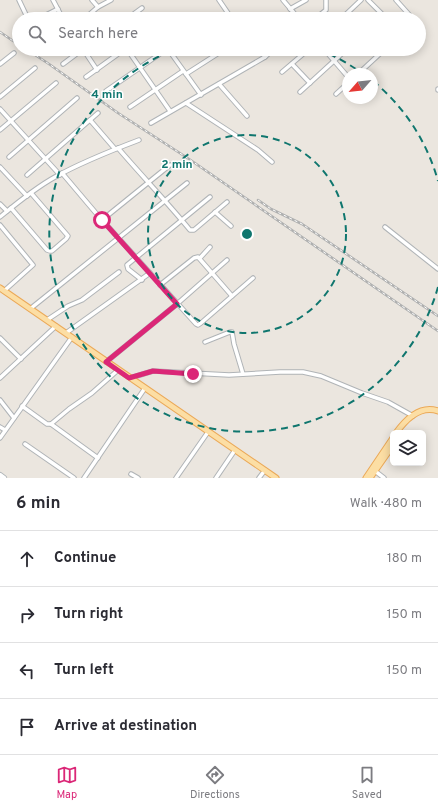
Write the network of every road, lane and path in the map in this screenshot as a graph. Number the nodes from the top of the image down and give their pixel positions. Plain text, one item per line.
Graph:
1 (24, 0) edge
2 (53, 0) edge
3 (92, 0) edge
4 (111, 0) edge
5 (219, 0) edge
6 (283, 0) edge
7 (306, 0) edge
8 (326, 0) edge
9 (361, 0) edge
10 (368, 0) edge
11 (396, 0) edge
12 (20, 1) edge
13 (98, 7) junction
14 (142, 8) dead end
15 (58, 9) junction
16 (290, 9) junction
17 (25, 12) edge
18 (52, 12) edge
19 (60, 12) edge
20 (92, 12) edge
21 (137, 12) edge
22 (227, 12) edge
23 (293, 12) edge
24 (324, 12) edge
25 (348, 12) edge
26 (380, 12) edge
27 (407, 12) edge
28 (12, 55) edge
29 (74, 56) edge
30 (88, 56) edge
31 (116, 56) edge
32 (131, 56) edge
33 (157, 56) edge
34 (172, 56) edge
35 (214, 56) edge
36 (301, 56) edge
37 (330, 56) edge
38 (339, 56) edge
39 (377, 56) edge
40 (265, 57) edge
41 (334, 61) junction
42 (0, 64) edge
43 (63, 64) dead end
44 (292, 64) junction
45 (35, 68) dead end
46 (140, 68) junction
47 (364, 68) edge
48 (97, 70) junction
49 (342, 70) edge
50 (185, 72) junction
51 (282, 72) dead end
52 (86, 77) dead end
53 (56, 83) dead end
54 (310, 83) junction
55 (219, 84) junction
56 (342, 88) edge
57 (156, 90) junction
58 (106, 92) dead end
59 (300, 92) dead end
60 (336, 94) dead end
61 (201, 95) junction
62 (0, 97) edge
63 (77, 98) dead end
64 (186, 103) junction
65 (130, 107) dead end
66 (0, 108) edge
67 (170, 111) junction
68 (98, 113) dead end
69 (247, 116) dead end
70 (90, 120) junction
71 (11, 121) junction
72 (151, 123) dead end
73 (0, 130) edge
74 (28, 140) junction
75 (139, 140) dead end
76 (117, 148) junction
77 (9, 156) dead end
78 (45, 159) junction
79 (272, 162) dead end
80 (170, 164) dead end
81 (0, 167) edge
82 (61, 174) junction
83 (27, 175) dead end
84 (147, 183) junction
85 (187, 183) dead end
86 (31, 193) junction
87 (27, 196) junction
88 (210, 197) dead end
89 (165, 201) junction
90 (227, 202) dead end
91 (0, 204) edge
92 (11, 208) junction
93 (7, 211) junction
94 (215, 212) junction
95 (0, 217) edge
96 (102, 220) junction
97 (183, 220) junction
98 (0, 225) edge
99 (231, 226) dead end
100 (385, 227) dead end
101 (119, 239) junction
102 (210, 247) dead end
103 (136, 258) junction
104 (200, 258) junction
105 (227, 260) dead end
106 (438, 269) edge
107 (119, 272) dead end
108 (150, 273) junction
109 (212, 273) junction
110 (253, 278) dead end
111 (142, 280) junction
112 (160, 285) junction
113 (2, 290) edge
114 (232, 296) junction
115 (177, 304) junction
116 (30, 309) junction
117 (47, 320) junction
118 (56, 326) junction
119 (66, 334) junction
120 (0, 338) edge
121 (72, 338) junction
122 (206, 342) dead end
123 (21, 359) junction
124 (106, 362) junction
125 (118, 370) junction
126 (243, 374) junction
127 (0, 378) edge
128 (129, 378) junction
129 (144, 388) junction
130 (0, 400) edge
131 (22, 406) junction
132 (438, 411) edge
133 (413, 416) junction
134 (14, 418) junction
135 (51, 424) junction
136 (404, 425) junction
137 (0, 427) edge
138 (5, 430) junction
139 (399, 430) edge
140 (402, 430) edge
141 (208, 432) junction
142 (0, 438) edge
143 (390, 442) edge
144 (25, 444) dead end
145 (390, 449) edge
146 (235, 450) junction
147 (98, 458) junction
148 (265, 470) junction
149 (375, 471) junction
150 (131, 474) dead end
151 (0, 475) edge
152 (4, 478) edge
153 (74, 478) edge
154 (84, 478) edge
155 (138, 478) edge
156 (176, 478) edge
157 (216, 478) edge
158 (259, 478) edge
159 (276, 478) edge
160 (366, 478) edge
161 (370, 478) edge
162 (384, 478) edge

1 - 12 street
2 - 15 street
3 - 13 street
4 - 13 street
5 - 22 street
6 - 16 street
7 - 16 street
8 - 24 street
9 - 25 street
10 - 26 street
11 - 27 street
12 - 17 street
13 - 20 street
14 - 21 street
15 - 18 street
15 - 19 street
16 - 23 street
28 - 42 street
29 - 43 street
30 - 48 street
31 - 48 street
32 - 46 street
33 - 46 street
34 - 50 street
35 - 50 street
36 - 44 street
37 - 41 street
38 - 41 street
39 - 47 street
40 - 55 street
41 - 49 street
41 - 54 street
44 - 51 street
44 - 54 street
45 - 62 street
46 - 57 street
46 - 58 street
48 - 52 street
50 - 57 street
50 - 61 street
53 - 71 street
54 - 59 street
55 - 61 street
55 - 69 street
56 - 60 street
57 - 65 street
57 - 67 street
61 - 64 street
63 - 74 street
64 - 67 street
64 - 79 street
66 - 71 street
67 - 72 street
68 - 70 street
70 - 76 street
70 - 78 street
71 - 73 street
71 - 74 street
74 - 77 street
74 - 78 street
75 - 76 street
76 - 82 street
76 - 84 street
78 - 82 street
78 - 83 street
80 - 84 street
81 - 87 street
82 - 86 street
82 - 96 street
84 - 89 street
84 - 96 street
85 - 89 street
86 - 87 street
86 - 92 street
87 - 92 street
88 - 97 street
89 - 97 street
89 - 101 street
90 - 94 street
91 - 93 street
92 - 93 street
93 - 95 street
94 - 97 street
94 - 99 street
96 - 101 street
97 - 103 street
98 - 113 street
100 - 106 street
101 - 103 street
101 - 116 street
102 - 104 street
103 - 108 street
103 - 111 street
104 - 109 street
104 - 112 street
105 - 109 street
107 - 117 street
108 - 111 street
108 - 112 street
109 - 114 street
109 - 115 street
110 - 114 street
111 - 119 street
112 - 115 street
113 - 116 main road
114 - 115 street
115 - 124 street
116 - 117 main road
117 - 118 main road
118 - 119 main road
118 - 123 street
119 - 121 main road
120 - 123 street
121 - 124 main road
121 - 131 street
122 - 126 street
123 - 127 street
124 - 125 main road
125 - 128 main road
125 - 135 street
126 - 128 street
126 - 133 street
128 - 129 main road
129 - 141 main road
129 - 147 street
130 - 134 street
131 - 134 street
131 - 135 street
132 - 133 main road
133 - 136 main road
134 - 138 street
135 - 147 street
136 - 139 main road
136 - 140 main road
137 - 138 street
138 - 142 street
141 - 146 main road
141 - 156 street
143 - 160 main road
144 - 153 street
145 - 149 main road
146 - 148 main road
146 - 157 street
147 - 154 street
148 - 158 street
148 - 159 main road
149 - 161 main road
149 - 162 street
150 - 155 street
151 - 152 street

